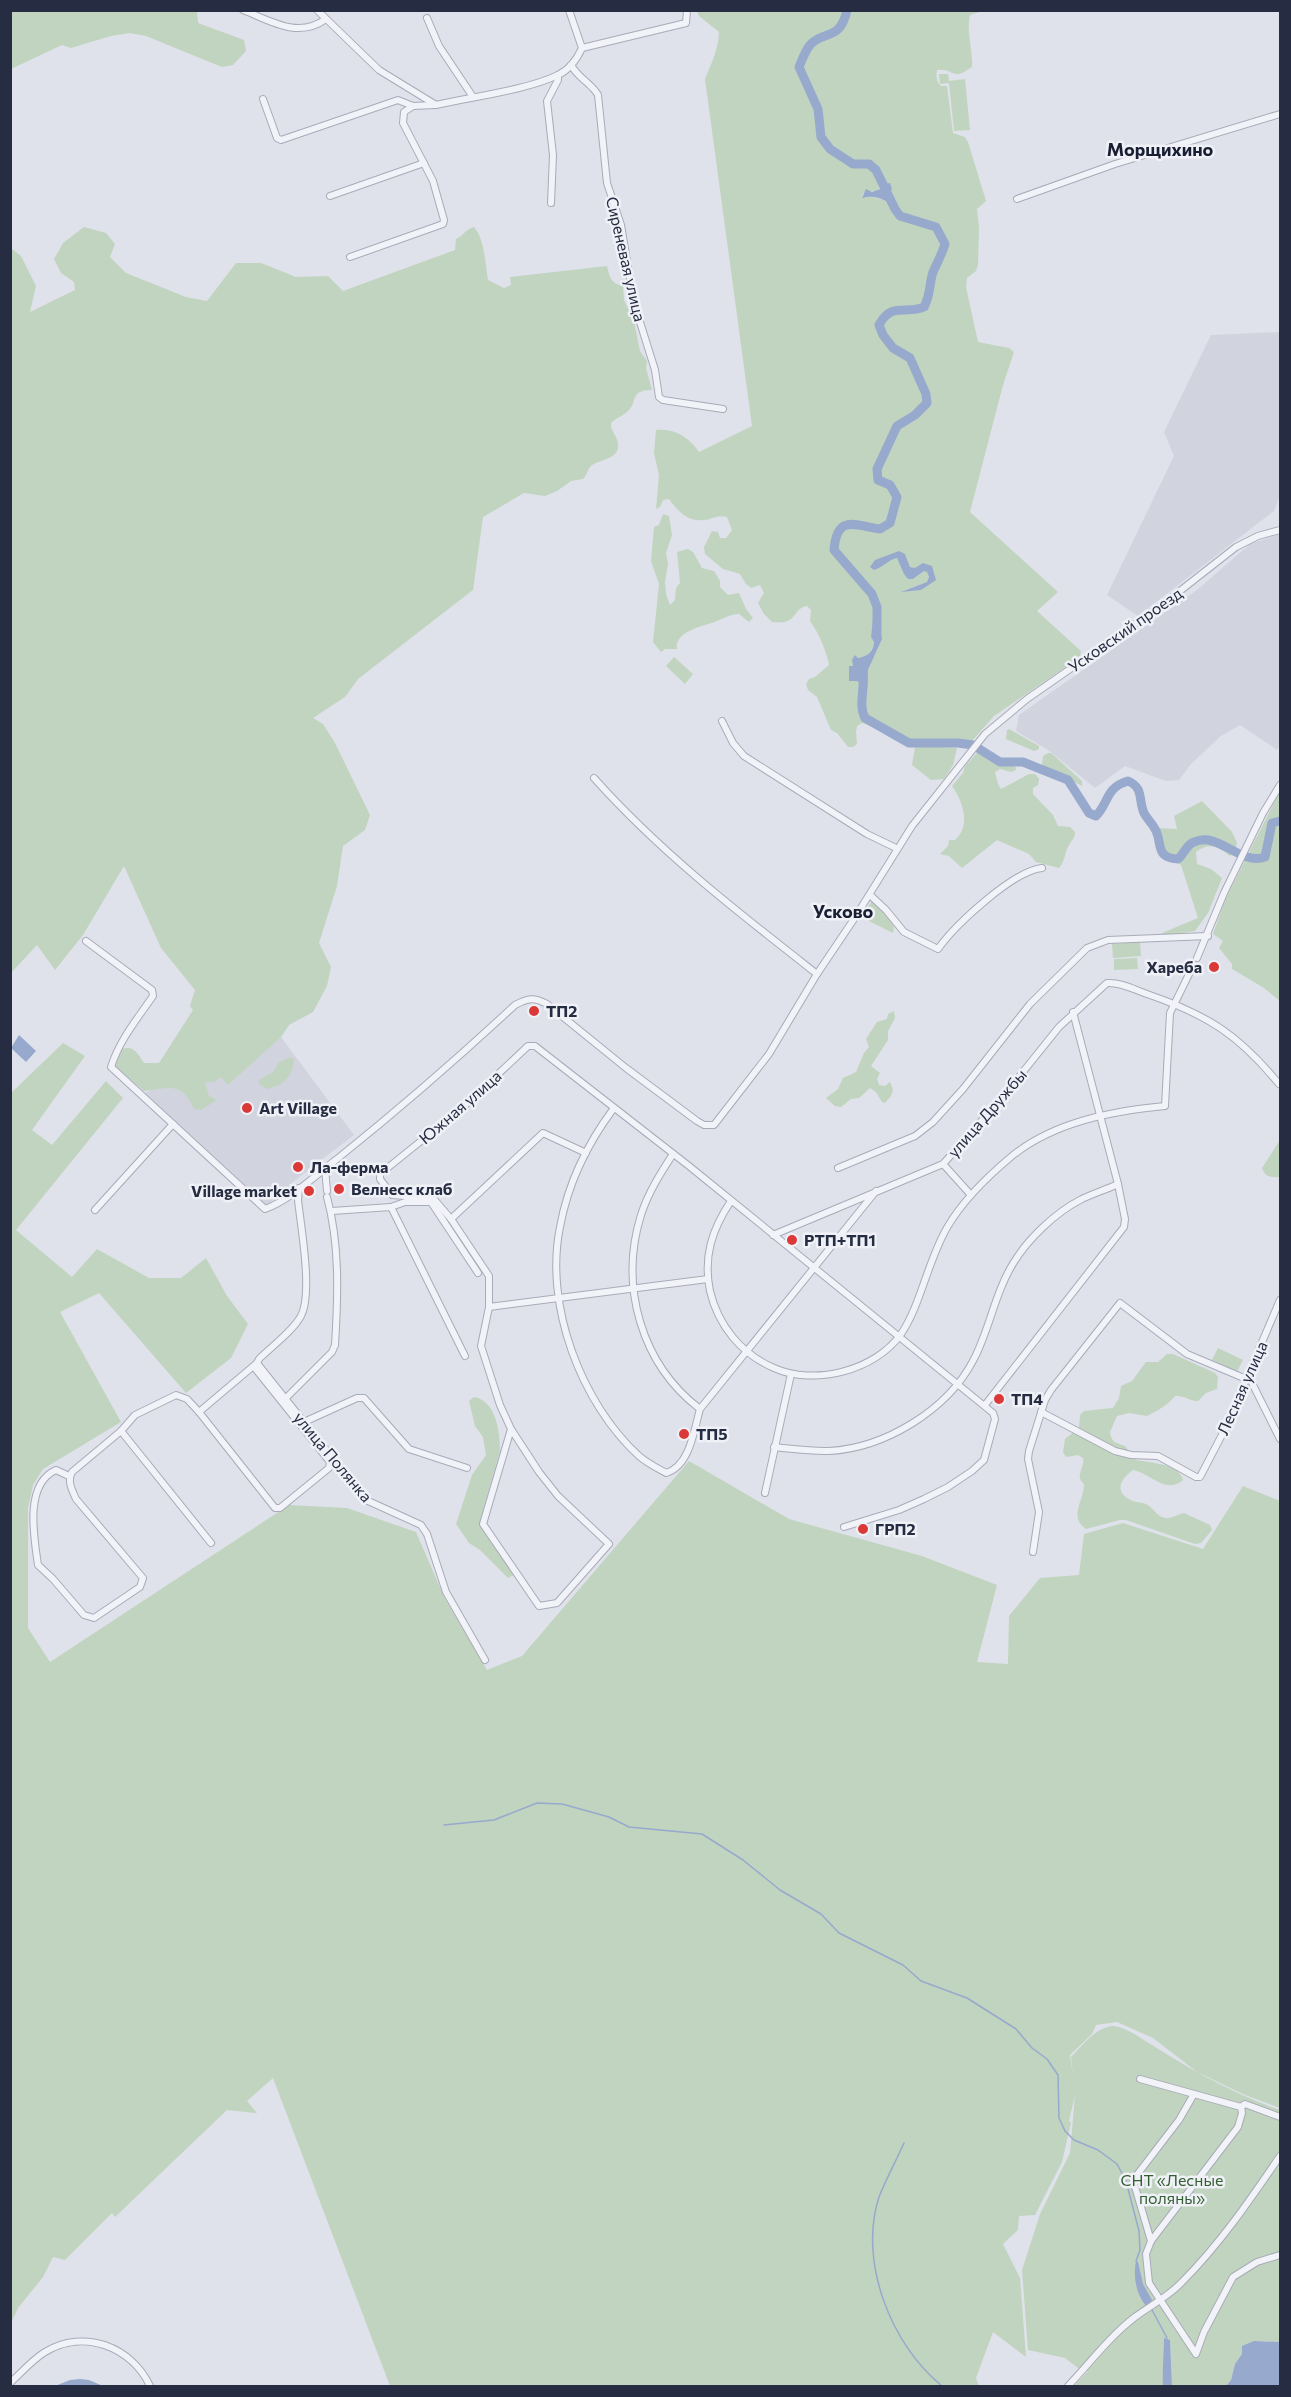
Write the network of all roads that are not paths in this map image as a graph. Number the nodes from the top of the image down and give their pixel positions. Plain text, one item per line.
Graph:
1 (243, 10) edge
2 (317, 10) edge
3 (569, 10) edge
4 (687, 10) edge
5 (427, 18) dead end
6 (326, 19) junction
7 (582, 48) junction
8 (571, 65) junction
9 (558, 75) junction
10 (473, 97) junction
11 (263, 99) dead end
12 (436, 105) junction
13 (413, 106) junction
14 (1281, 114) edge
15 (424, 163) junction
16 (330, 196) dead end
17 (1017, 199) dead end
18 (551, 203) dead end
19 (350, 256) dead end
20 (723, 409) dead end
21 (1281, 530) edge
22 (722, 720) dead end
23 (594, 778) dead end
24 (1281, 785) edge
25 (896, 848) junction
26 (1042, 868) dead end
27 (870, 895) junction
28 (1208, 936) junction
29 (86, 941) dead end
30 (1197, 958) dead end
31 (1193, 966) dead end
32 (817, 974) junction
33 (1173, 1003) junction
34 (1073, 1012) junction
35 (1279, 1084) edge
36 (614, 1108) junction
37 (1101, 1115) junction
38 (173, 1124) junction
39 (586, 1154) junction
40 (673, 1154) junction
41 (943, 1164) junction
42 (325, 1168) junction
43 (838, 1168) dead end
44 (1118, 1184) junction
45 (299, 1188) junction
46 (876, 1191) junction
47 (971, 1195) junction
48 (731, 1201) junction
49 (391, 1207) junction
50 (95, 1210) dead end
51 (332, 1212) junction
52 (451, 1219) junction
53 (773, 1234) junction
54 (814, 1267) junction
55 (478, 1273) dead end
56 (708, 1279) junction
57 (633, 1287) junction
58 (560, 1299) junction
59 (1281, 1300) edge
60 (489, 1307) junction
61 (900, 1336) junction
62 (746, 1352) junction
63 (465, 1356) dead end
64 (255, 1365) junction
65 (791, 1374) junction
66 (1247, 1379) junction
67 (957, 1384) junction
68 (285, 1399) junction
69 (984, 1405) junction
70 (700, 1408) junction
71 (199, 1412) junction
72 (1041, 1412) junction
73 (304, 1422) junction
74 (511, 1429) junction
75 (121, 1431) junction
76 (1281, 1439) edge
77 (774, 1447) junction
78 (467, 1468) dead end
79 (69, 1476) junction
80 (765, 1493) dead end
81 (844, 1527) dead end
82 (211, 1543) dead end
83 (1033, 1552) dead end
84 (484, 1660) dead end
85 (1140, 2079) dead end
86 (1194, 2094) junction
87 (1241, 2107) junction
88 (1281, 2117) edge
89 (1281, 2156) edge
90 (1151, 2241) junction
91 (1281, 2255) edge
92 (1161, 2302) junction
93 (10, 2383) edge
94 (150, 2386) edge
95 (1068, 2386) edge

1 - 6 street
2 - 6 street
3 - 7 street
4 - 7 street
5 - 10 street
6 - 12 street
7 - 8 street
8 - 9 street
8 - 20 street, Сиреневая улица
9 - 10 street
9 - 18 street
10 - 12 street
11 - 13 street
12 - 13 street
13 - 15 street
14 - 17 street
15 - 16 street
15 - 19 street
21 - 25 street, Усковский проезд
22 - 25 street
23 - 32 street
24 - 28 street
25 - 27 street, Усковский проезд
26 - 27 street
27 - 32 street, Усковский проезд
28 - 30 street
28 - 43 street
29 - 38 street
31 - 33 street
32 - 42 street, Усковский проезд
33 - 34 street, улица Дружбы
33 - 35 street, улица Дружбы
33 - 37 street
34 - 37 street
34 - 41 street, улица Дружбы
36 - 39 street
36 - 40 street
36 - 52 street, Южная улица
37 - 44 street
37 - 47 street
38 - 45 street
38 - 50 street
39 - 52 street
39 - 58 street
40 - 48 street
40 - 57 street
41 - 46 street, улица Дружбы
41 - 47 street
42 - 45 street
42 - 51 street
44 - 67 street
44 - 69 street
45 - 64 street
46 - 53 street, улица Дружбы
46 - 54 street
47 - 61 street
48 - 53 street
48 - 56 street
49 - 51 street
49 - 55 street
49 - 63 street
51 - 68 street
52 - 60 street, Южная улица
53 - 54 street
54 - 61 street
54 - 62 street
56 - 57 street
56 - 62 street
57 - 58 street
57 - 70 street
58 - 60 street
58 - 70 street
59 - 66 street, Лесная улица
60 - 74 street, Южная улица
61 - 65 street
61 - 67 street
62 - 65 street
62 - 70 street
64 - 68 street, улица Полянка
64 - 71 street
64 - 71 street
65 - 77 street
66 - 72 street, Лесная улица
66 - 72 street
66 - 76 street
67 - 69 street
67 - 77 street
68 - 73 street, улица Полянка
69 - 81 street
71 - 75 street
72 - 83 street
73 - 78 street
73 - 84 street, улица Полянка
74 - 74 street, Южная улица
75 - 79 street
75 - 82 street
77 - 80 street
79 - 79 street
85 - 86 street
86 - 87 street
86 - 90 street
87 - 88 street
87 - 90 street
89 - 92 street
90 - 92 street
91 - 92 street
92 - 95 street
93 - 94 street

